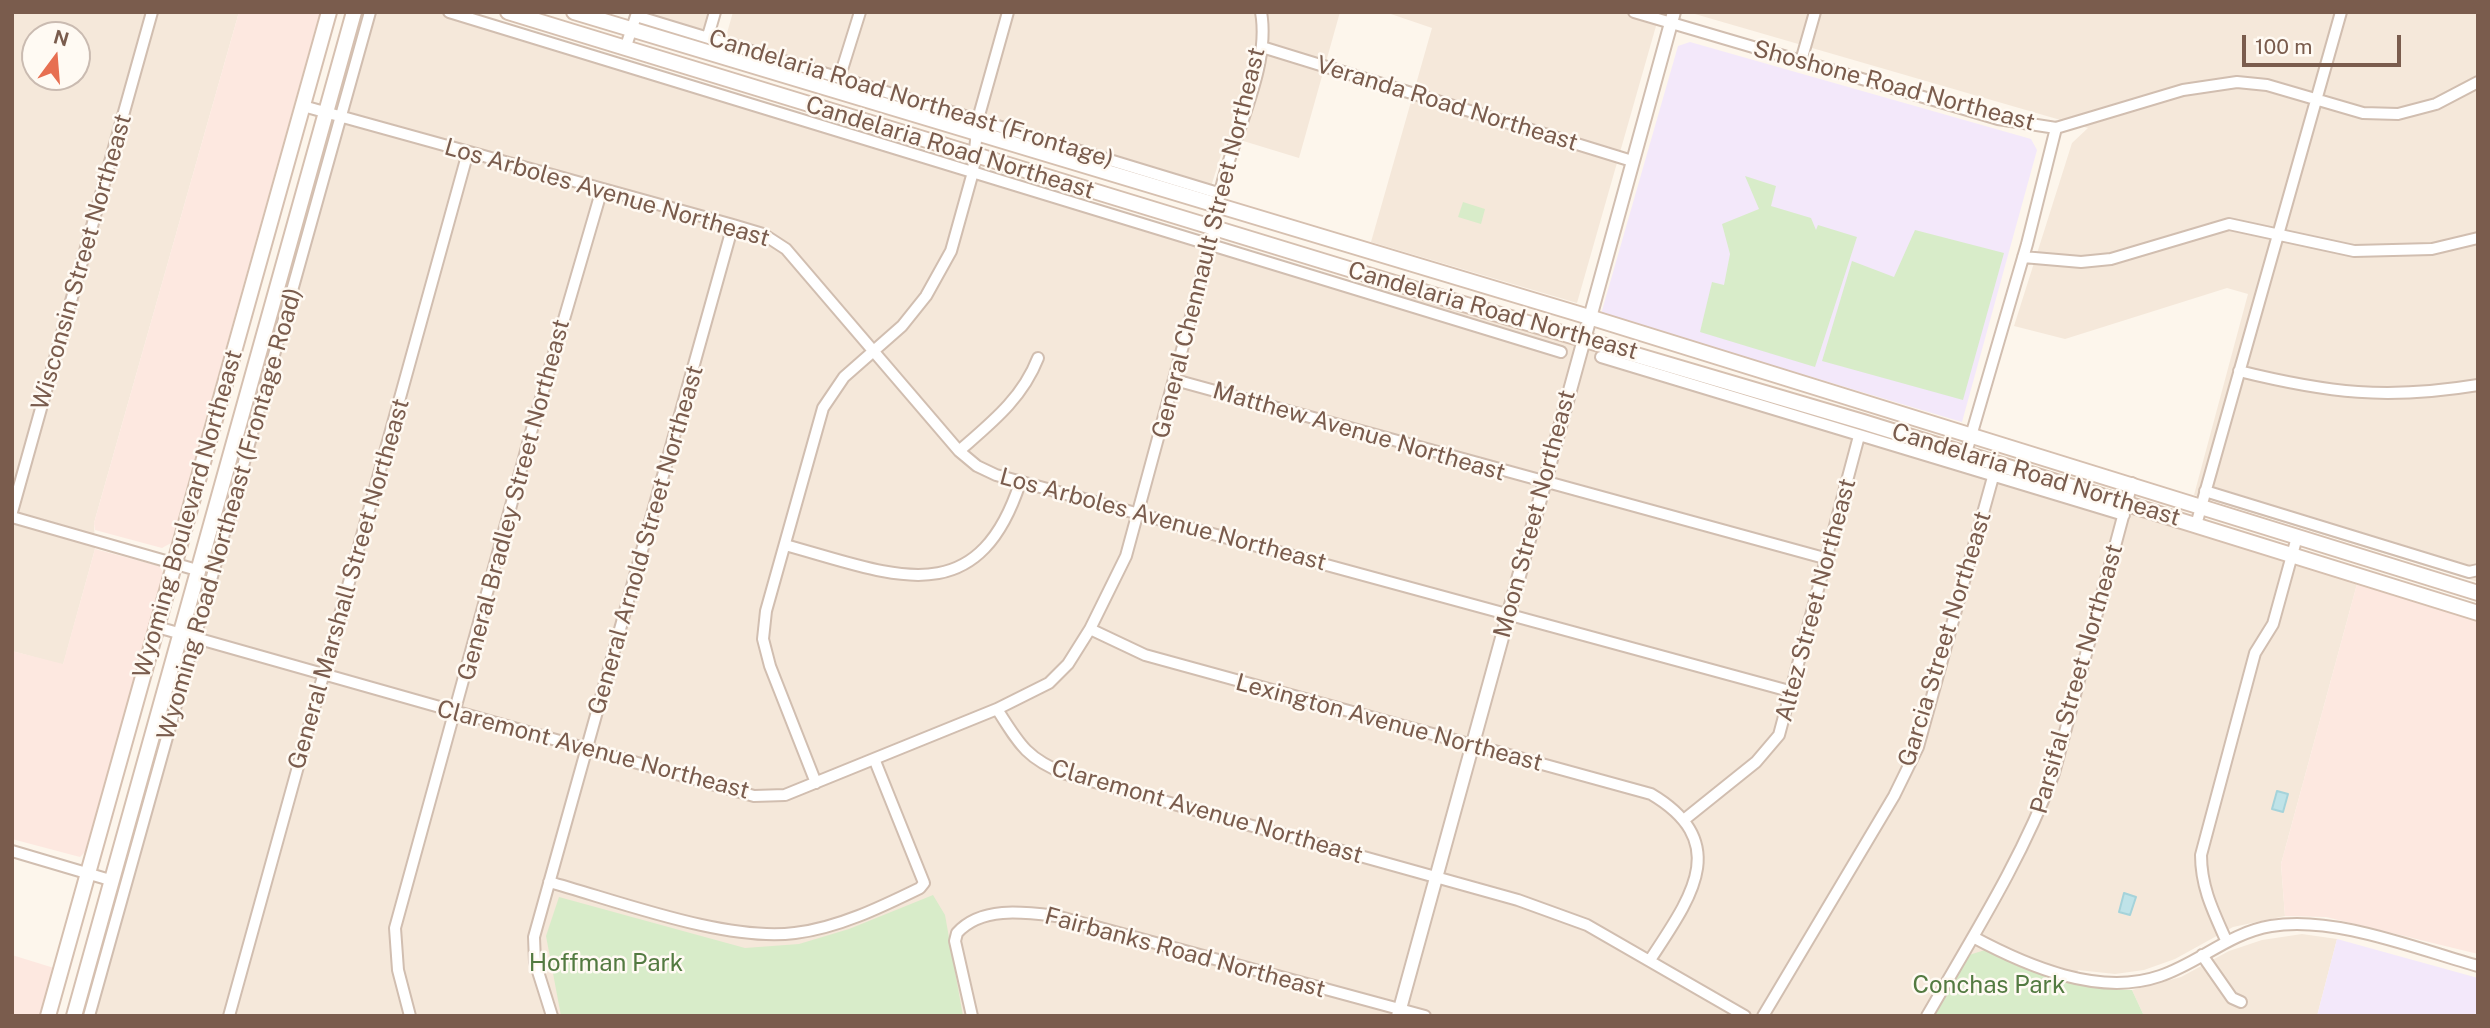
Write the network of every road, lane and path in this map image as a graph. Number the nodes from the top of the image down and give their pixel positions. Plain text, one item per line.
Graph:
1 (152, 12) edge
2 (329, 12) edge
3 (354, 12) edge
4 (370, 12) edge
5 (449, 12) edge
6 (508, 12) edge
7 (575, 12) edge
8 (715, 12) edge
9 (860, 12) edge
10 (1007, 12) edge
11 (1261, 12) edge
12 (1634, 12) edge
13 (1815, 12) edge
14 (2340, 12) edge
15 (1672, 18) edge
16 (631, 29) junction
17 (708, 36) junction
18 (1262, 47) junction
19 (625, 49) junction
20 (1801, 61) junction
21 (841, 76) junction
22 (2478, 82) edge
23 (2316, 99) junction
24 (303, 106) junction
25 (325, 113) junction
26 (340, 117) junction
27 (978, 119) junction
28 (2056, 128) junction
29 (977, 134) junction
30 (468, 152) junction
31 (973, 155) junction
32 (1632, 161) junction
33 (973, 172) junction
34 (602, 189) junction
35 (1216, 200) junction
36 (733, 225) junction
37 (1215, 228) junction
38 (2278, 234) junction
39 (2478, 238) edge
40 (1210, 245) junction
41 (2023, 257) junction
42 (1589, 317) junction
43 (1583, 337) junction
44 (875, 350) junction
45 (1561, 352) dead end
46 (1601, 357) dead end
47 (1038, 358) dead end
48 (2239, 371) junction
49 (1175, 380) junction
50 (2478, 385) edge
51 (1972, 434) junction
52 (1859, 436) junction
53 (958, 451) junction
54 (1966, 453) junction
55 (1993, 477) junction
56 (1020, 483) junction
57 (1543, 483) junction
58 (2132, 483) junction
59 (2206, 491) junction
60 (2201, 507) junction
61 (2126, 509) junction
62 (12, 512) edge
63 (1138, 515) junction
64 (12, 517) edge
65 (2196, 525) junction
66 (2297, 537) junction
67 (785, 545) junction
68 (2292, 556) junction
69 (1828, 559) junction
70 (174, 564) junction
71 (197, 570) junction
72 (2478, 570) edge
73 (2478, 593) edge
74 (1508, 613) junction
75 (2478, 613) edge
76 (156, 627) junction
77 (1090, 629) junction
78 (179, 634) junction
79 (195, 639) junction
80 (323, 675) junction
81 (1793, 692) junction
82 (998, 709) junction
83 (456, 713) junction
84 (1472, 746) junction
85 (587, 749) junction
86 (874, 761) junction
87 (816, 783) junction
88 (1685, 819) junction
89 (12, 851) edge
90 (86, 873) junction
91 (1435, 877) junction
92 (110, 880) junction
93 (549, 882) junction
94 (1973, 937) junction
95 (2226, 940) junction
96 (2202, 954) junction
97 (1650, 960) junction
98 (2478, 966) edge
99 (2241, 1002) dead end
100 (1399, 1012) edge
101 (48, 1016) edge
102 (74, 1016) edge
103 (89, 1016) edge
104 (229, 1016) edge
105 (410, 1016) edge
106 (552, 1016) edge
107 (972, 1016) edge
108 (1425, 1016) edge
109 (1745, 1016) edge
110 (1763, 1016) edge
111 (1927, 1016) edge

1 - 62 street, Wisconsin Street Northeast
2 - 24 main road, Wyoming Boulevard Northeast
3 - 25 main road, Wyoming Boulevard Northeast
4 - 26 street, Wyoming Road Northeast (Frontage Road)
5 - 33 street
6 - 19 main road, Candelaria Road Northeast
7 - 16 main road, Candelaria Road Northeast
8 - 17 street
9 - 21 street
10 - 27 street
11 - 18 street, General Chennault Street Northeast
12 - 15 street, Shoshone Road Northeast
13 - 20 street
14 - 23 street
15 - 20 street, Shoshone Road Northeast
15 - 32 street, Moon Street Northeast
16 - 17 street, Candelaria Road Northeast (Frontage)
16 - 19 street
16 - 29 main road, Candelaria Road Northeast
17 - 21 street, Candelaria Road Northeast (Frontage)
18 - 32 street, Veranda Road Northeast
18 - 35 street, General Chennault Street Northeast
19 - 31 main road, Candelaria Road Northeast
20 - 28 street, Shoshone Road Northeast
21 - 27 street, Candelaria Road Northeast (Frontage)
22 - 23 street, Shoshone Road Northeast
23 - 28 street, Shoshone Road Northeast
23 - 38 street
24 - 25 street, Los Arboles Avenue Northeast
24 - 70 main road, Wyoming Boulevard Northeast
25 - 26 street, Los Arboles Avenue Northeast
25 - 71 main road, Wyoming Boulevard Northeast
26 - 30 street, Los Arboles Avenue Northeast
26 - 79 street, Wyoming Road Northeast (Frontage Road)
27 - 29 street
27 - 35 street, Candelaria Road Northeast (Frontage)
28 - 41 street
29 - 31 street
29 - 35 main road, Candelaria Road Northeast
30 - 34 street, Los Arboles Avenue Northeast
30 - 80 street, General Marshall Street Northeast
31 - 33 street
31 - 37 main road, Candelaria Road Northeast
32 - 42 street, Moon Street Northeast
33 - 40 street
33 - 44 street
34 - 36 street, Los Arboles Avenue Northeast
34 - 83 street, General Bradley Street Northeast
35 - 37 street, General Chennault Street Northeast
35 - 42 main road, Candelaria Road Northeast
36 - 44 street, Los Arboles Avenue Northeast
36 - 85 street, General Arnold Street Northeast
37 - 40 street, General Chennault Street Northeast
37 - 43 main road, Candelaria Road Northeast
38 - 39 street
38 - 41 street
38 - 48 street
40 - 45 street
40 - 49 street, General Chennault Street Northeast
41 - 51 street
42 - 43 street, Moon Street Northeast
42 - 51 main road, Candelaria Road Northeast
43 - 54 main road, Candelaria Road Northeast
43 - 57 street, Moon Street Northeast
44 - 53 street, Los Arboles Avenue Northeast
44 - 67 street
46 - 52 street
47 - 53 street
48 - 50 street
48 - 59 street
49 - 57 street, Matthew Avenue Northeast
49 - 63 street, General Chennault Street Northeast
51 - 54 street
51 - 58 main road, Candelaria Road Northeast
52 - 55 street
52 - 69 street, Altez Street Northeast
53 - 56 street, Los Arboles Avenue Northeast
54 - 61 main road, Candelaria Road Northeast
55 - 61 street
55 - 110 street, Garcia Street Northeast
56 - 63 street, Los Arboles Avenue Northeast
56 - 67 street
57 - 69 street, Matthew Avenue Northeast
57 - 74 street, Moon Street Northeast
58 - 60 main road, Candelaria Road Northeast
58 - 61 street, Parsifal Street Northeast
59 - 60 street
59 - 72 street
60 - 65 street
60 - 66 main road, Candelaria Road Northeast
61 - 65 main road, Candelaria Road Northeast
61 - 94 street, Parsifal Street Northeast
63 - 74 street, Los Arboles Avenue Northeast
63 - 77 street, General Chennault Street Northeast
64 - 70 street
65 - 68 main road, Candelaria Road Northeast
66 - 68 street
66 - 73 main road, Candelaria Road Northeast
67 - 87 street
68 - 75 main road, Candelaria Road Northeast
68 - 95 street
69 - 81 street, Altez Street Northeast
70 - 71 street
70 - 76 main road, Wyoming Boulevard Northeast
71 - 78 main road, Wyoming Boulevard Northeast
74 - 81 street, Los Arboles Avenue Northeast
74 - 84 street, Moon Street Northeast
76 - 78 street, Claremont Avenue Northeast
76 - 90 main road, Wyoming Boulevard Northeast
77 - 82 street, General Chennault Street Northeast
77 - 84 street, Lexington Avenue Northeast
78 - 79 street, Claremont Avenue Northeast
78 - 92 main road, Wyoming Boulevard Northeast
79 - 80 street, Claremont Avenue Northeast
79 - 103 street, Wyoming Road Northeast (Frontage Road)
80 - 83 street, Claremont Avenue Northeast
80 - 104 street, General Marshall Street Northeast
81 - 88 street, Altez Street Northeast
82 - 86 street, Claremont Avenue Northeast
82 - 91 street, Claremont Avenue Northeast
83 - 85 street, Claremont Avenue Northeast
83 - 105 street, General Bradley Street Northeast
84 - 88 street, Lexington Avenue Northeast
84 - 91 street, Moon Street Northeast
85 - 87 street, Claremont Avenue Northeast
85 - 93 street, General Arnold Street Northeast
86 - 87 street, Claremont Avenue Northeast
86 - 93 street
88 - 97 street
89 - 90 street
90 - 92 street
90 - 101 main road, Wyoming Boulevard Northeast
91 - 97 street, Claremont Avenue Northeast
91 - 100 street, Moon Street Northeast
92 - 102 main road, Wyoming Boulevard Northeast
93 - 106 street, General Arnold Street Northeast
94 - 96 street
94 - 111 street, Parsifal Street Northeast
95 - 96 street
95 - 98 street
96 - 99 street
97 - 109 street, Claremont Avenue Northeast
100 - 107 street, Fairbanks Road Northeast
100 - 108 street, Fairbanks Road Northeast

